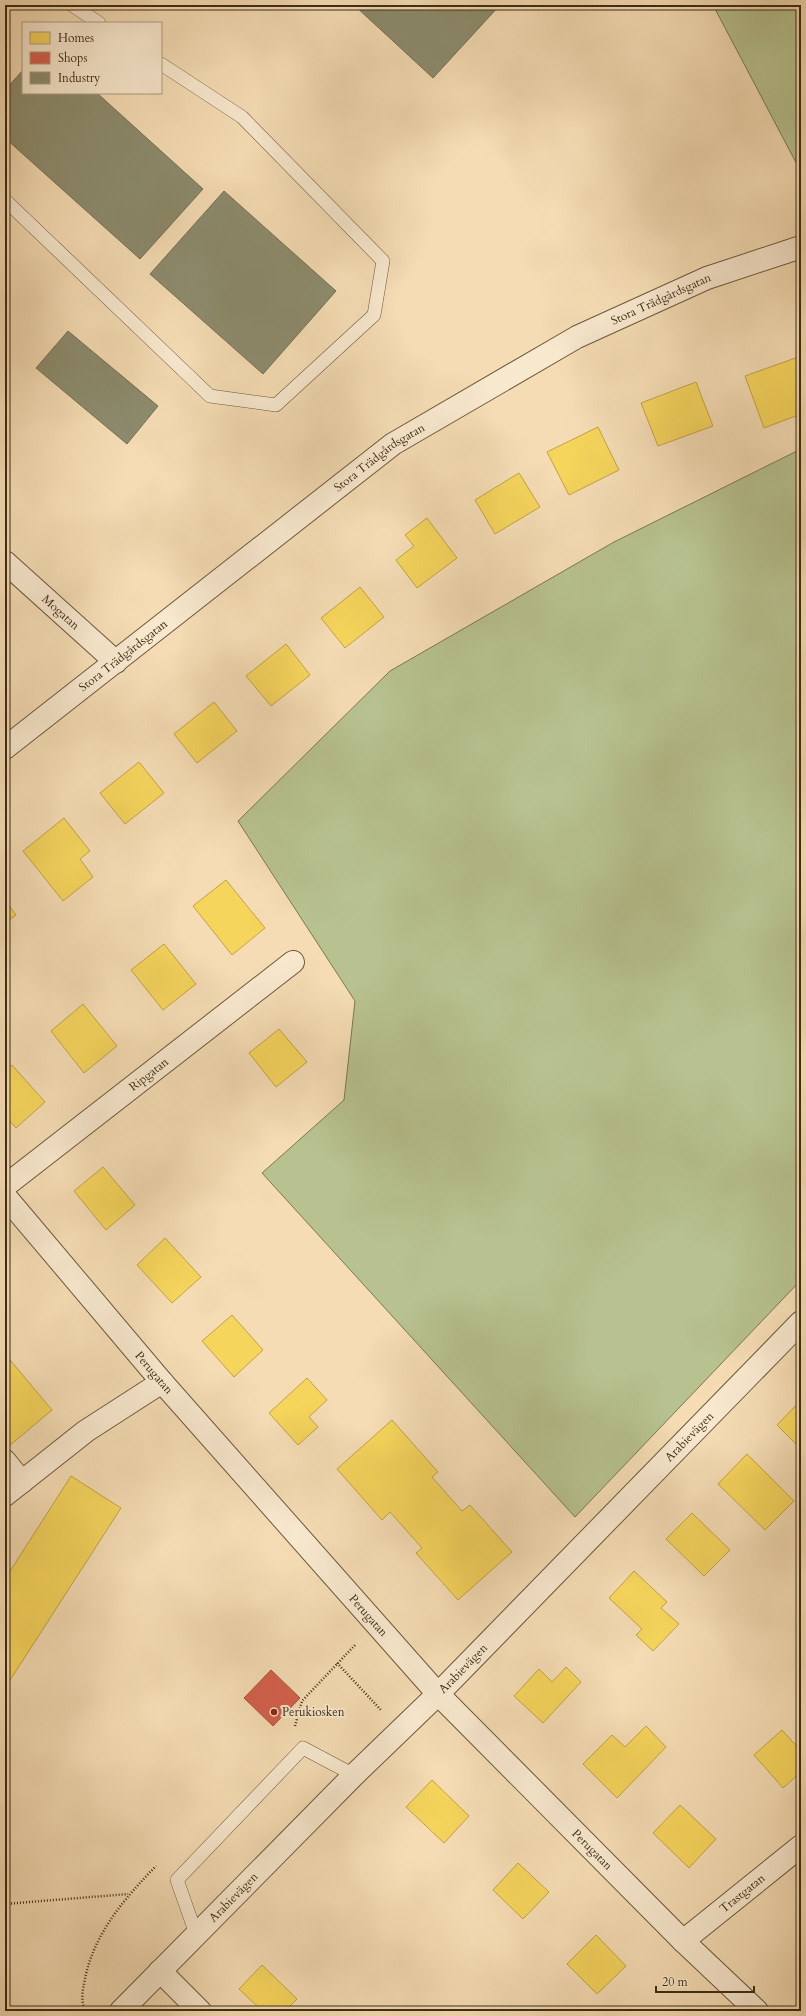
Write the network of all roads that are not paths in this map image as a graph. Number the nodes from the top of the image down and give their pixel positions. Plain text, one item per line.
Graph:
1 (72, 5) edge
2 (98, 22) edge
3 (162, 65) edge
4 (5, 200) edge
5 (801, 247) edge
6 (5, 562) edge
7 (116, 662) junction
8 (5, 748) edge
9 (293, 962) dead end
10 (5, 1186) edge
11 (5, 1196) edge
12 (801, 1322) edge
13 (162, 1382) junction
14 (5, 1461) edge
15 (22, 1482) junction
16 (5, 1495) edge
17 (438, 1694) junction
18 (354, 1775) junction
19 (801, 1846) edge
20 (196, 1934) junction
21 (683, 1941) junction
22 (160, 1971) junction
23 (121, 2011) edge
24 (200, 2011) edge
25 (757, 2011) edge

1 - 2 lane
3 - 4 lane
5 - 7 street, Stora Trädgårdsgatan
6 - 7 street, Mogatan
7 - 8 street, Stora Trädgårdsgatan
9 - 10 street, Ripgatan
11 - 13 street, Perugatan
12 - 17 street, Arabievägen
13 - 15 street
13 - 17 street, Perugatan
14 - 15 street
15 - 16 street
17 - 18 street, Arabievägen
17 - 21 street, Perugatan
18 - 20 street, Arabievägen
18 - 20 lane
19 - 21 street, Trastgatan
20 - 22 street, Arabievägen
21 - 25 street, Perugatan
22 - 23 street, Arabievägen
22 - 24 street

